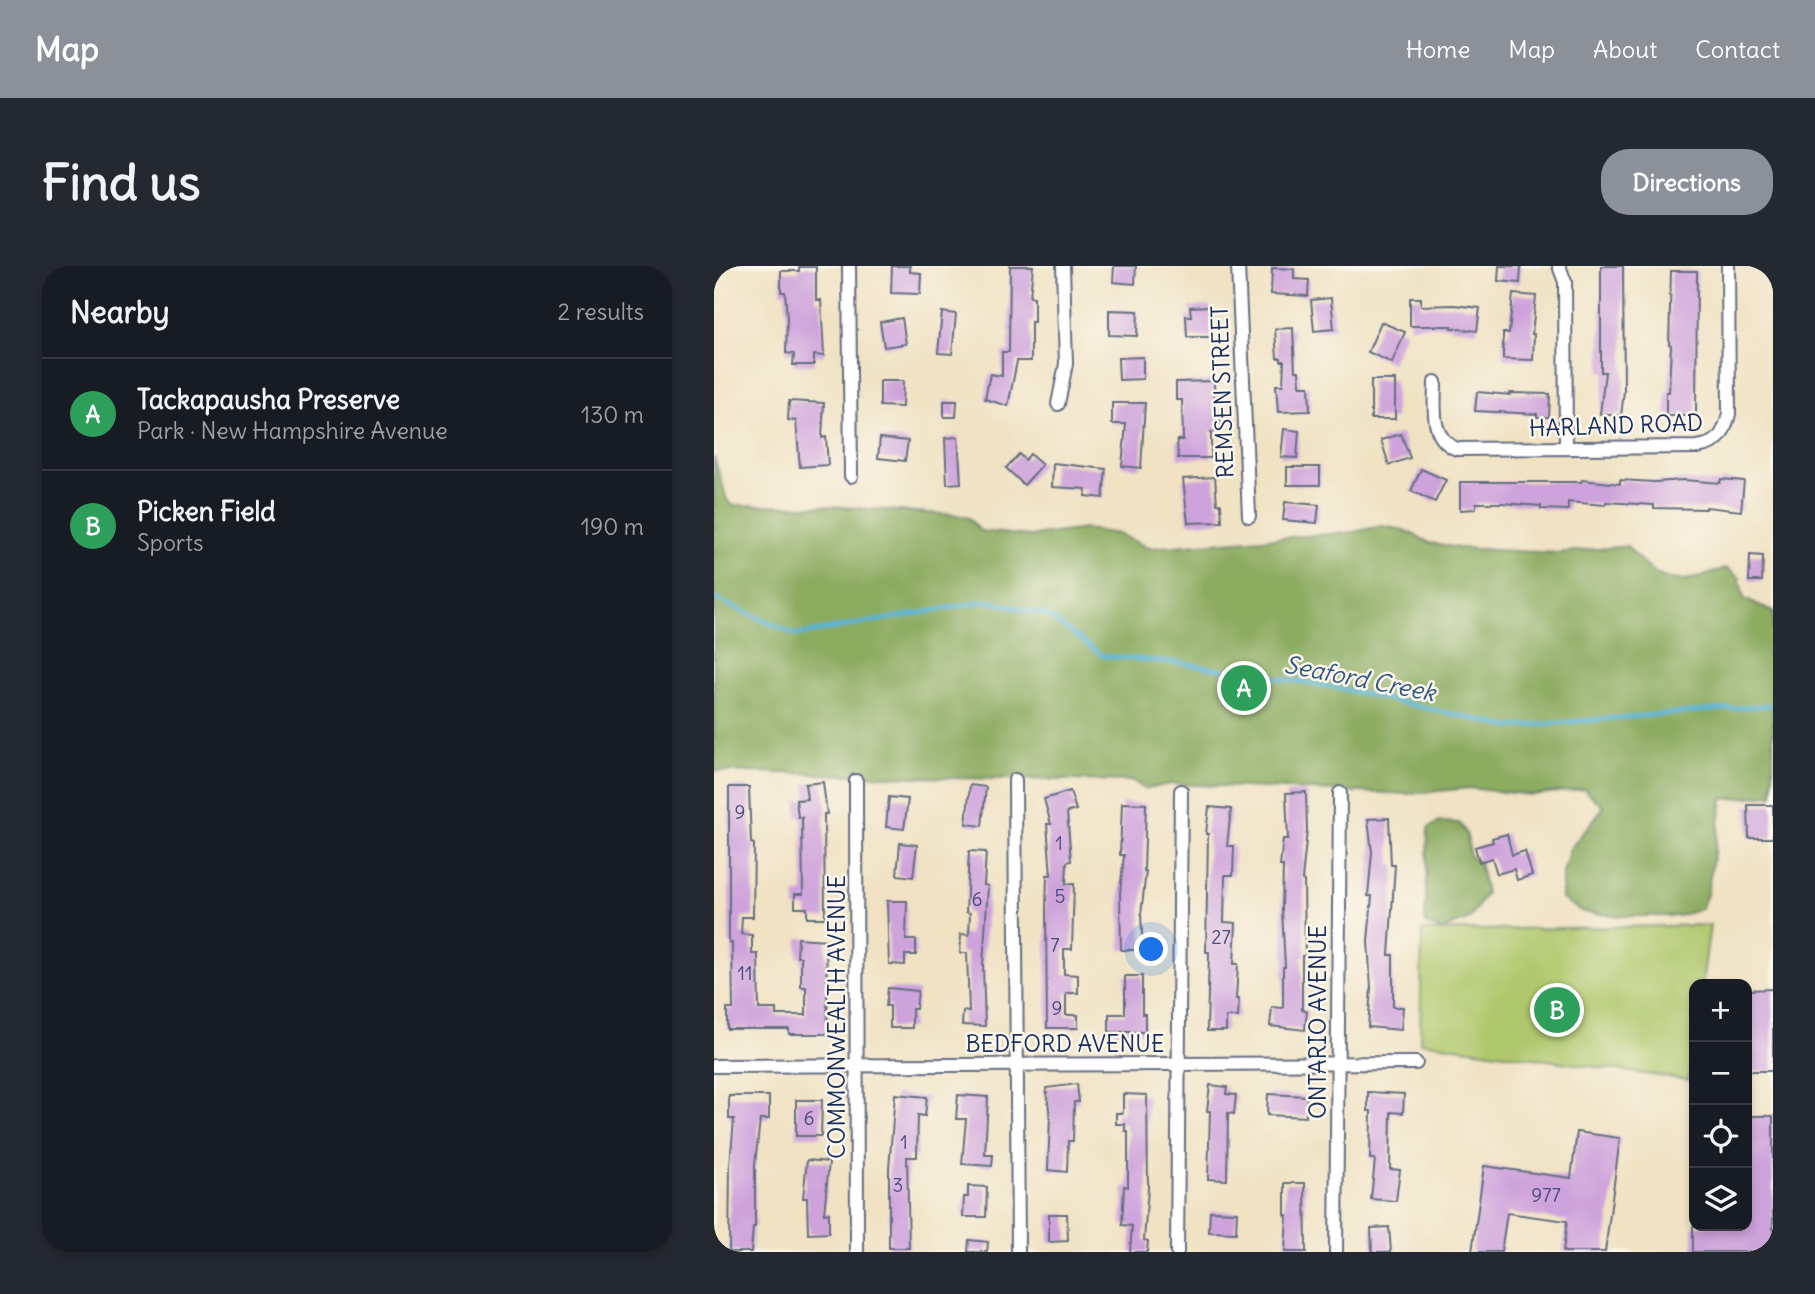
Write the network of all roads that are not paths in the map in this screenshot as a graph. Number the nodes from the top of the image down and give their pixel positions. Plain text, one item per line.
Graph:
1 (849, 266) edge
2 (1063, 266) edge
3 (1238, 266) edge
4 (1559, 266) edge
5 (1728, 266) edge
6 (1435, 382) dead end
7 (1058, 404) dead end
8 (1566, 448) junction
9 (850, 476) dead end
10 (1249, 516) dead end
11 (1015, 780) dead end
12 (856, 781) dead end
13 (1181, 791) dead end
14 (1340, 793) dead end
15 (1338, 1063) junction
16 (1416, 1063) dead end
17 (1179, 1064) junction
18 (857, 1065) junction
19 (1017, 1065) junction
20 (714, 1066) edge
21 (857, 1252) edge
22 (1018, 1252) edge
23 (1177, 1252) edge
24 (1336, 1252) edge

1 - 9 street
2 - 7 street
3 - 10 street, REMSEN STREET
4 - 8 street
5 - 8 street, HARLAND ROAD
6 - 8 street, HARLAND ROAD
11 - 19 street
12 - 18 street, COMMONWEALTH AVENUE
13 - 17 street
14 - 15 street, ONTARIO AVENUE
15 - 16 street, BEDFORD AVENUE
15 - 17 street, BEDFORD AVENUE
15 - 24 street, ONTARIO AVENUE
17 - 19 street, BEDFORD AVENUE
17 - 23 street
18 - 19 street, BEDFORD AVENUE
18 - 20 street, BEDFORD AVENUE
18 - 21 street, COMMONWEALTH AVENUE
19 - 22 street

